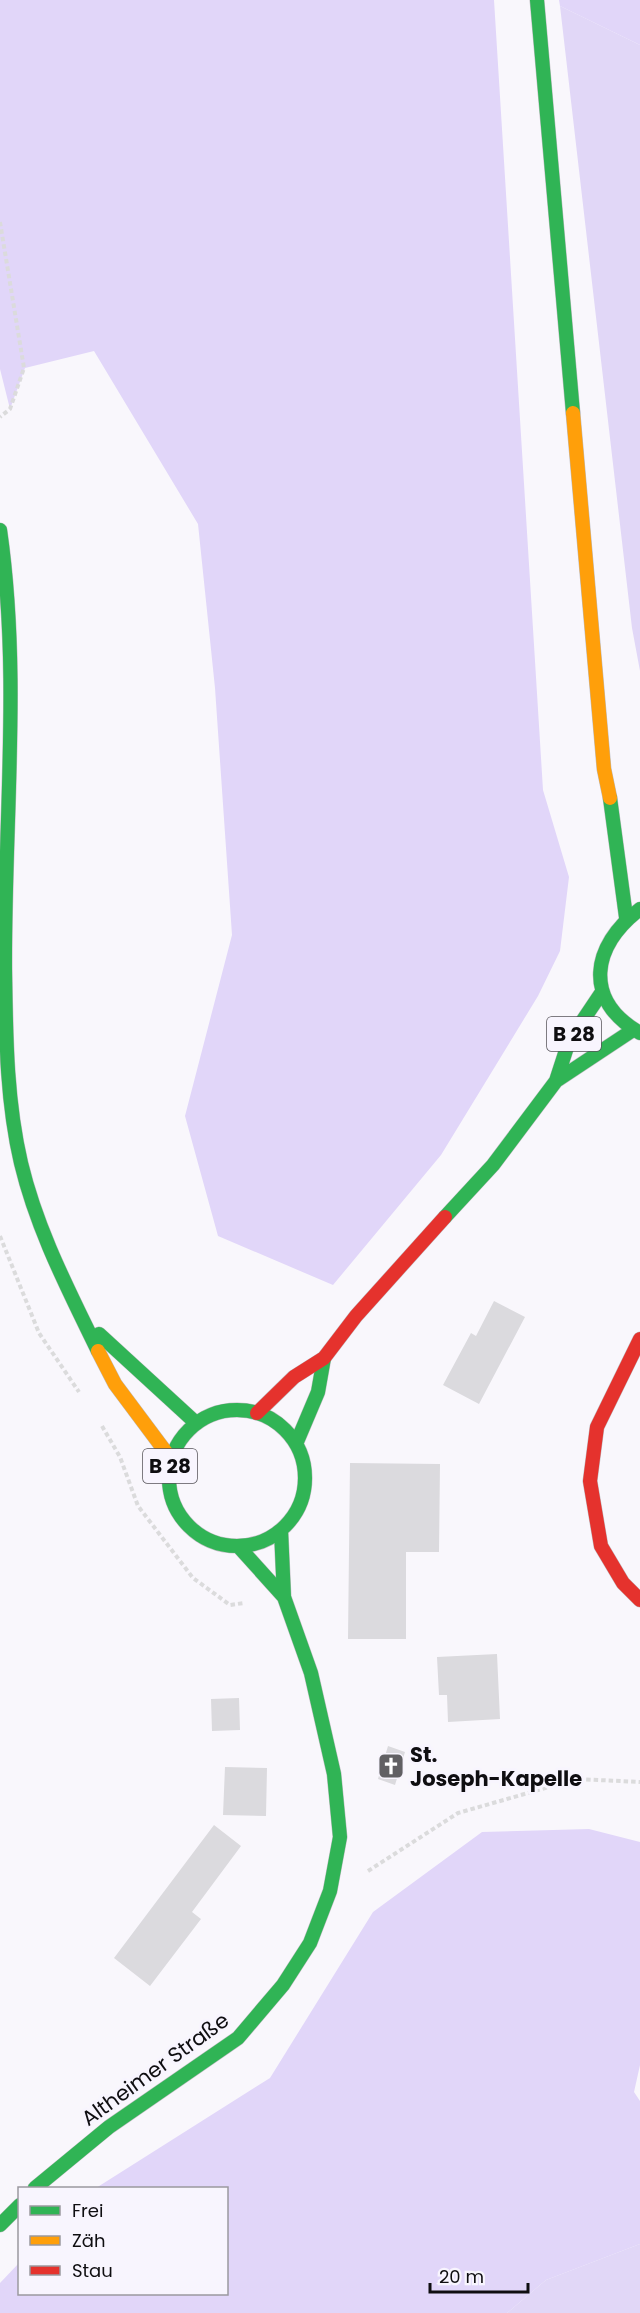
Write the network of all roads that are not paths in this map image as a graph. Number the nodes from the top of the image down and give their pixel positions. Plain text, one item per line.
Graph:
1 (537, 0) edge
2 (0, 530) edge
3 (613, 809) junction
4 (629, 836) dead end
5 (640, 909) edge
6 (626, 917) junction
7 (602, 992) junction
8 (636, 1032) edge
9 (556, 1081) junction
10 (87, 1323) junction
11 (640, 1339) edge
12 (324, 1358) junction
13 (257, 1413) junction
14 (196, 1423) junction
15 (296, 1444) junction
16 (171, 1459) junction
17 (281, 1530) junction
18 (239, 1547) junction
19 (284, 1597) junction
20 (640, 1600) edge
21 (36, 2187) edge
22 (18, 2207) edge
23 (0, 2225) edge

1 - 3 main road
2 - 10 main road, B 28
3 - 4 main road
3 - 6 main road
5 - 6 main road
6 - 7 main road
7 - 8 main road
7 - 9 main road, B 28
8 - 9 main road, B 28
9 - 12 main road, B 28
10 - 14 main road, B 28
10 - 16 main road, B 28
11 - 20 main road
12 - 13 main road, B 28
12 - 15 main road, B 28
13 - 14 main road, B 28
13 - 15 main road, B 28
14 - 16 main road, B 28
15 - 17 main road, B 28
16 - 18 main road, B 28
17 - 18 main road, B 28
17 - 19 main road, Altheimer Straße
18 - 19 main road, Altheimer Straße
19 - 21 main road, Altheimer Straße
22 - 23 main road

